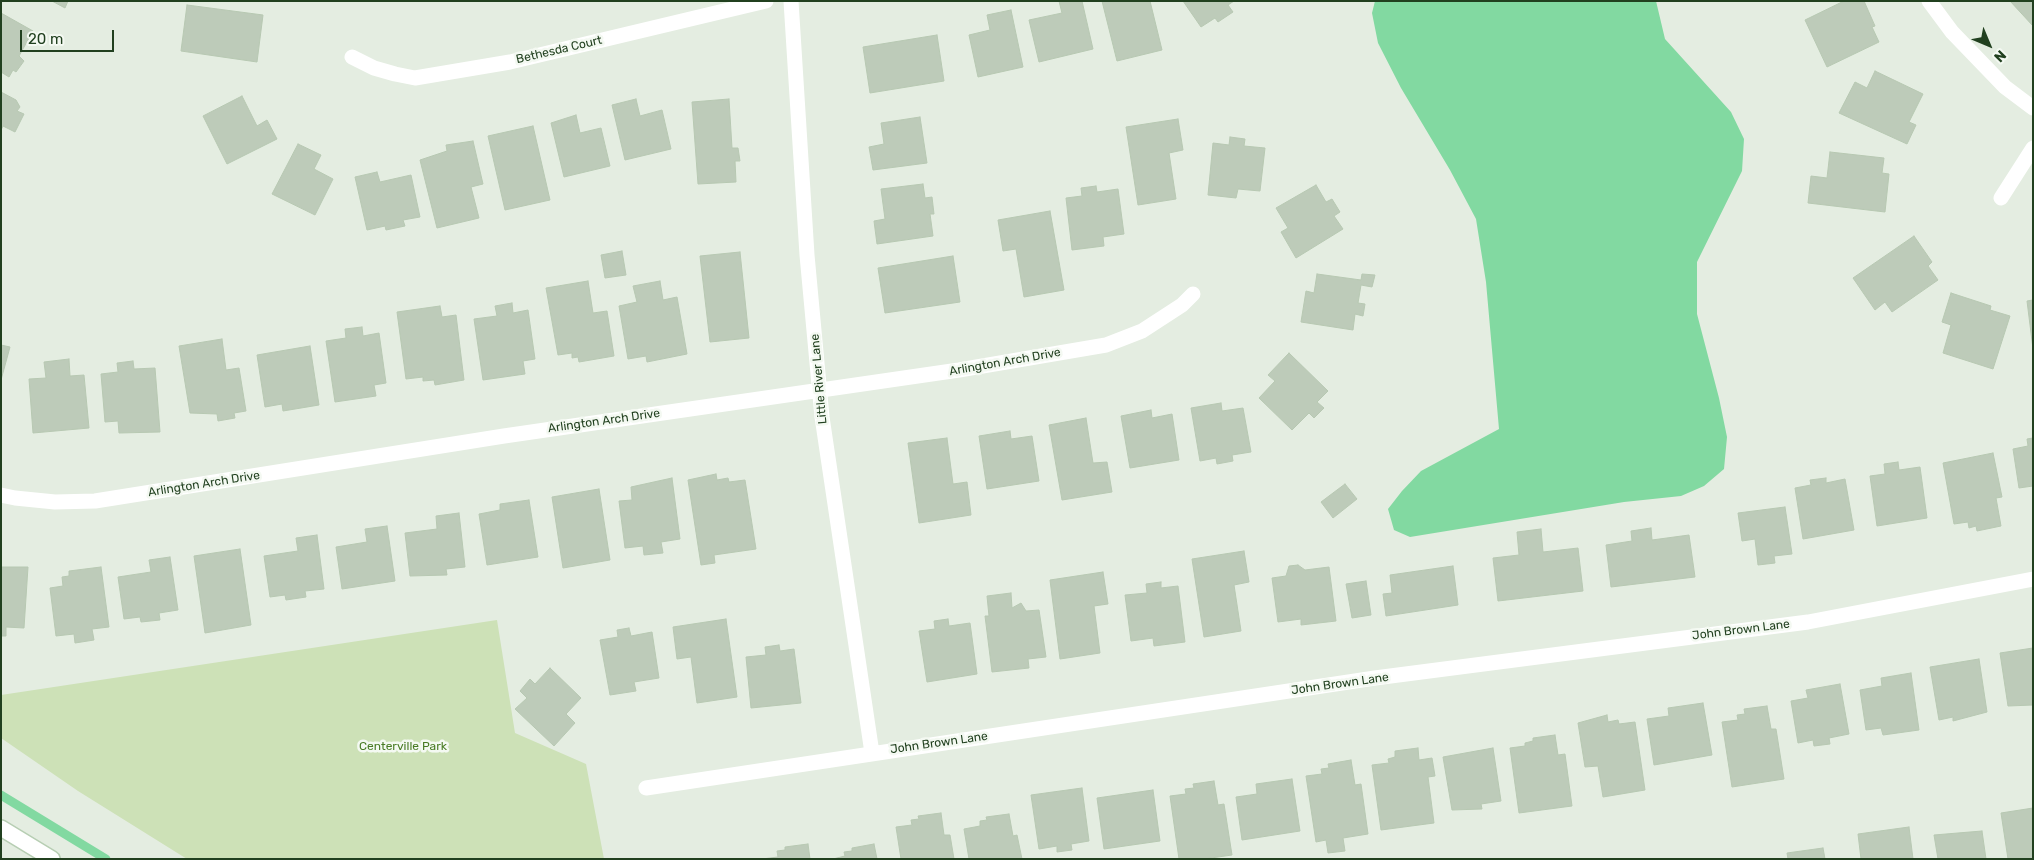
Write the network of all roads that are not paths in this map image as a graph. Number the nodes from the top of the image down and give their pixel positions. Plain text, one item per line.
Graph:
1 (766, 1) edge
2 (791, 1) edge
3 (1929, 1) edge
4 (352, 57) dead end
5 (2033, 108) edge
6 (2033, 148) edge
7 (2001, 198) dead end
8 (1193, 294) dead end
9 (819, 390) junction
10 (1, 495) edge
11 (2033, 578) edge
12 (872, 753) junction
13 (646, 788) dead end
14 (1, 828) edge
15 (52, 859) edge

1 - 4 street, Bethesda Court
2 - 9 street, Little River Lane
3 - 5 street
6 - 7 street
8 - 9 street, Arlington Arch Drive
9 - 10 street, Arlington Arch Drive
9 - 12 street, Little River Lane
11 - 12 street, John Brown Lane
12 - 13 street, John Brown Lane
14 - 15 street

